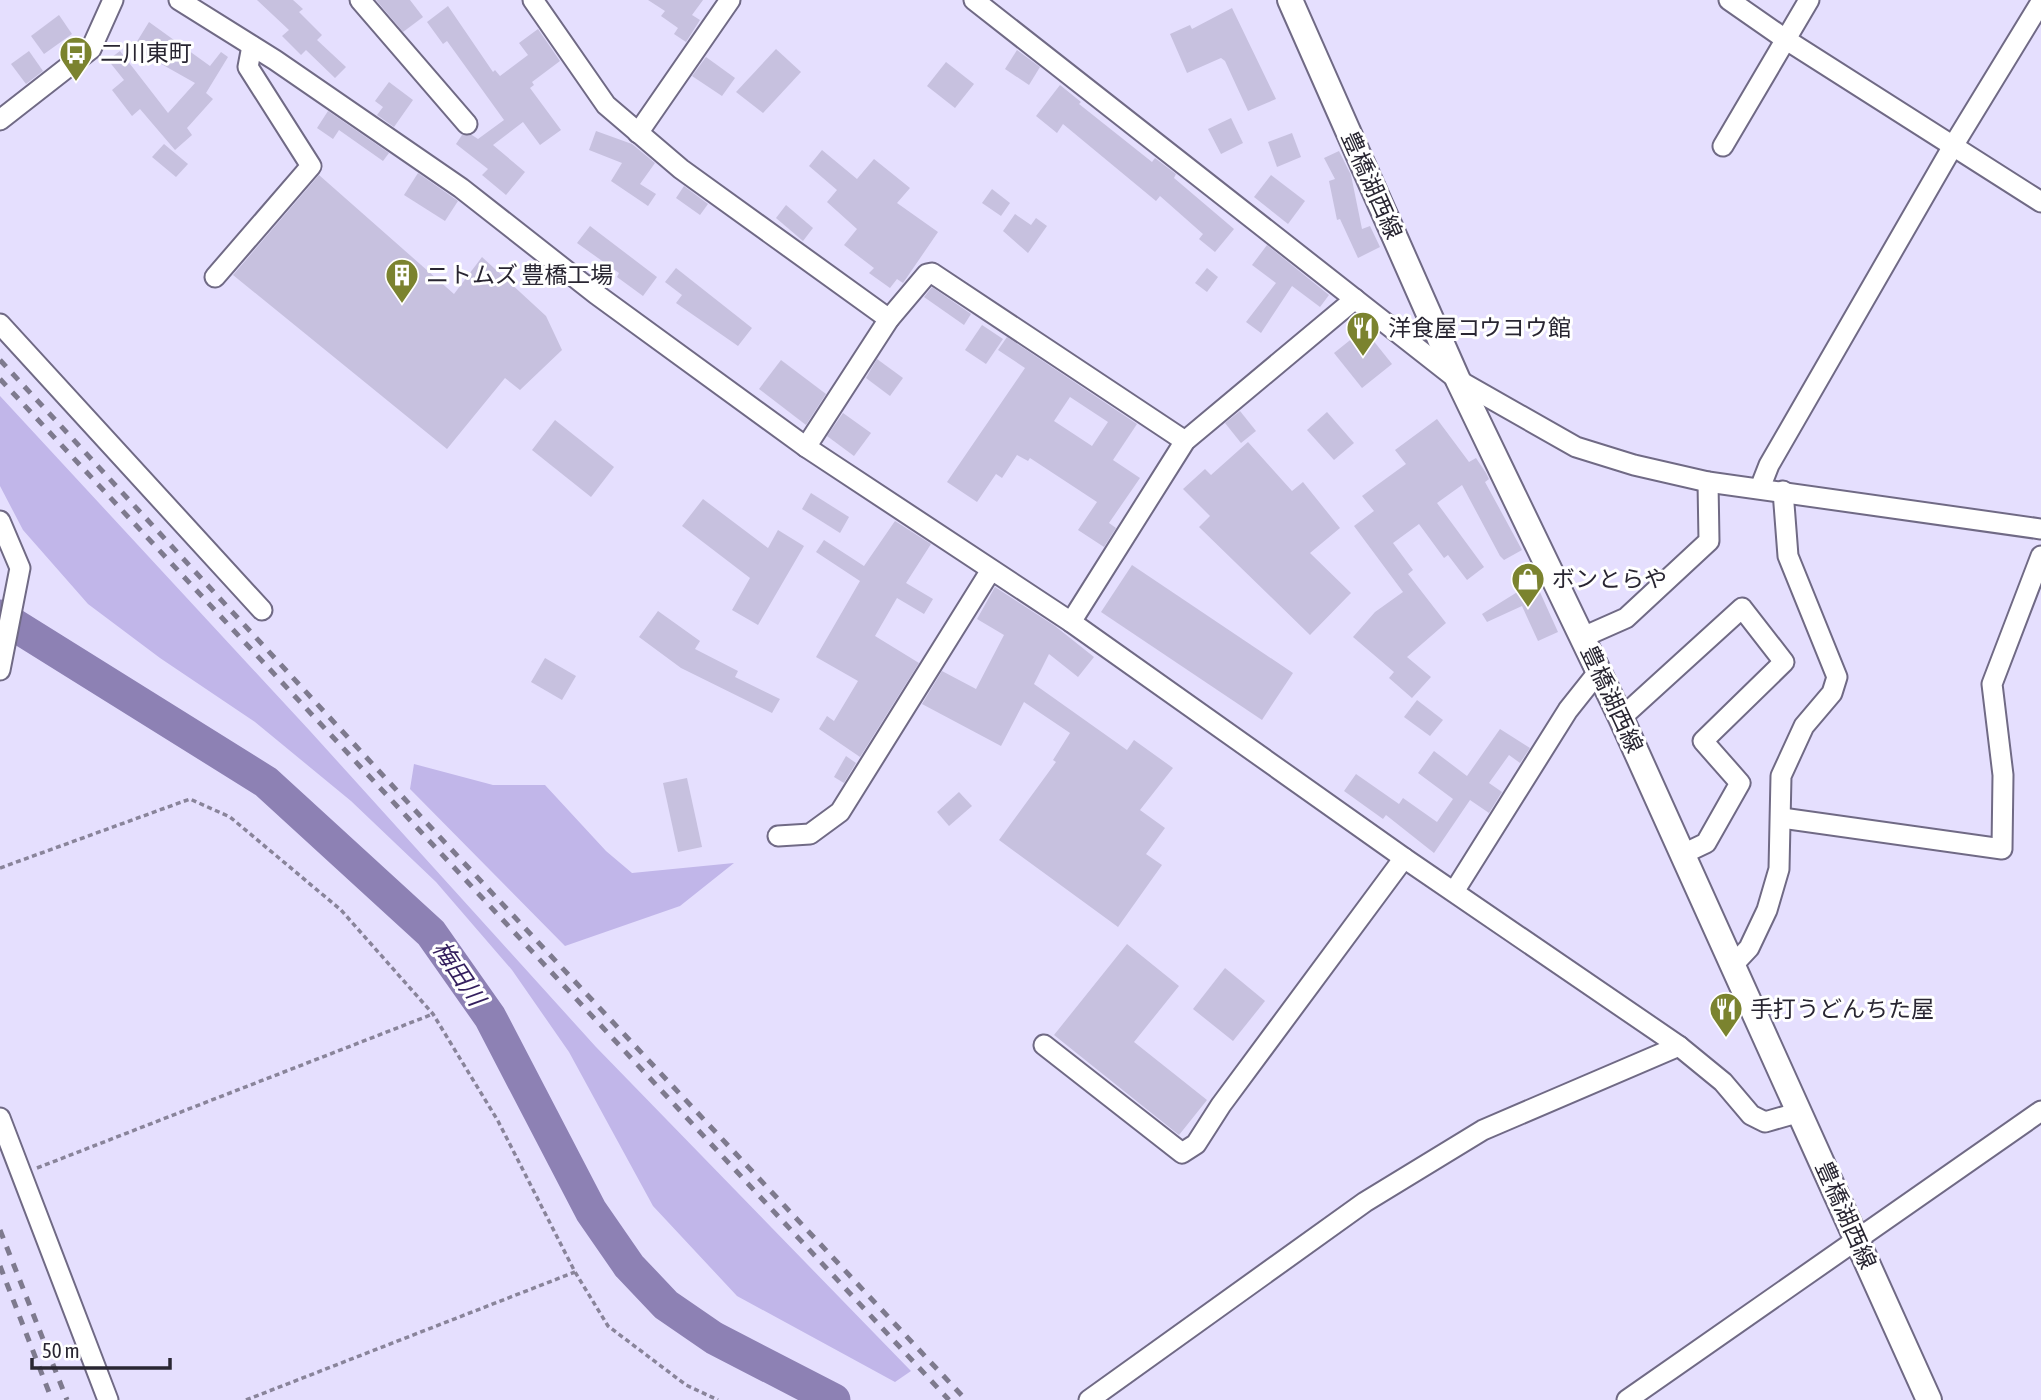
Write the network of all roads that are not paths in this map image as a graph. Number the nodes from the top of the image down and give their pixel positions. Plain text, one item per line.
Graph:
1 (113, 0) edge
2 (179, 0) edge
3 (360, 0) edge
4 (533, 0) edge
5 (730, 0) edge
6 (974, 0) edge
7 (1290, 0) edge
8 (1729, 0) edge
9 (1809, 0) edge
10 (2041, 2) edge
11 (1785, 39) junction
12 (252, 46) junction
13 (0, 120) edge
14 (467, 124) dead end
15 (638, 133) junction
16 (1723, 146) dead end
17 (1953, 146) junction
18 (2041, 202) edge
19 (215, 276) dead end
20 (1355, 299) junction
21 (889, 319) junction
22 (0, 324) edge
23 (1458, 380) junction
24 (1185, 441) junction
25 (806, 447) junction
26 (1708, 482) junction
27 (1760, 488) junction
28 (1783, 491) junction
29 (0, 522) edge
30 (2041, 529) edge
31 (2041, 556) edge
32 (991, 570) junction
33 (262, 610) dead end
34 (1071, 622) junction
35 (1583, 637) junction
36 (1, 665) edge
37 (1599, 671) junction
38 (1621, 718) junction
39 (1782, 818) junction
40 (778, 836) dead end
41 (1683, 854) junction
42 (1404, 858) junction
43 (1455, 890) junction
44 (1734, 964) junction
45 (1044, 1045) dead end
46 (1679, 1046) junction
47 (2041, 1111) edge
48 (1800, 1112) junction
49 (0, 1118) edge
50 (1857, 1238) junction
51 (108, 1400) edge
52 (1089, 1400) edge
53 (1627, 1400) edge
54 (1929, 1400) edge

1 - 13 street
2 - 12 street
3 - 14 street
4 - 15 street
5 - 15 street
6 - 20 street
7 - 23 main road, 豊橋湖西線
8 - 11 street
9 - 11 street
10 - 17 street
11 - 16 street
11 - 17 street
12 - 19 street
12 - 25 street
15 - 21 street
17 - 18 street
17 - 27 street
20 - 23 street
20 - 24 street
21 - 24 street
21 - 25 street
22 - 33 street
23 - 26 street
23 - 35 main road, 豊橋湖西線
24 - 34 street
25 - 32 street
26 - 27 street
26 - 35 street
27 - 28 street
28 - 30 street
28 - 39 street
29 - 36 street
31 - 39 street
32 - 34 street
32 - 40 street
34 - 42 street
35 - 37 main road, 豊橋湖西線
37 - 38 main road, 豊橋湖西線
37 - 43 street
38 - 41 main road, 豊橋湖西線
38 - 41 street
39 - 44 street
41 - 44 main road, 豊橋湖西線
42 - 43 street
42 - 45 street
43 - 46 street
44 - 48 main road, 豊橋湖西線
46 - 48 street
46 - 52 street
47 - 50 street
48 - 50 main road, 豊橋湖西線
49 - 51 street
50 - 53 street
50 - 54 main road, 豊橋湖西線

